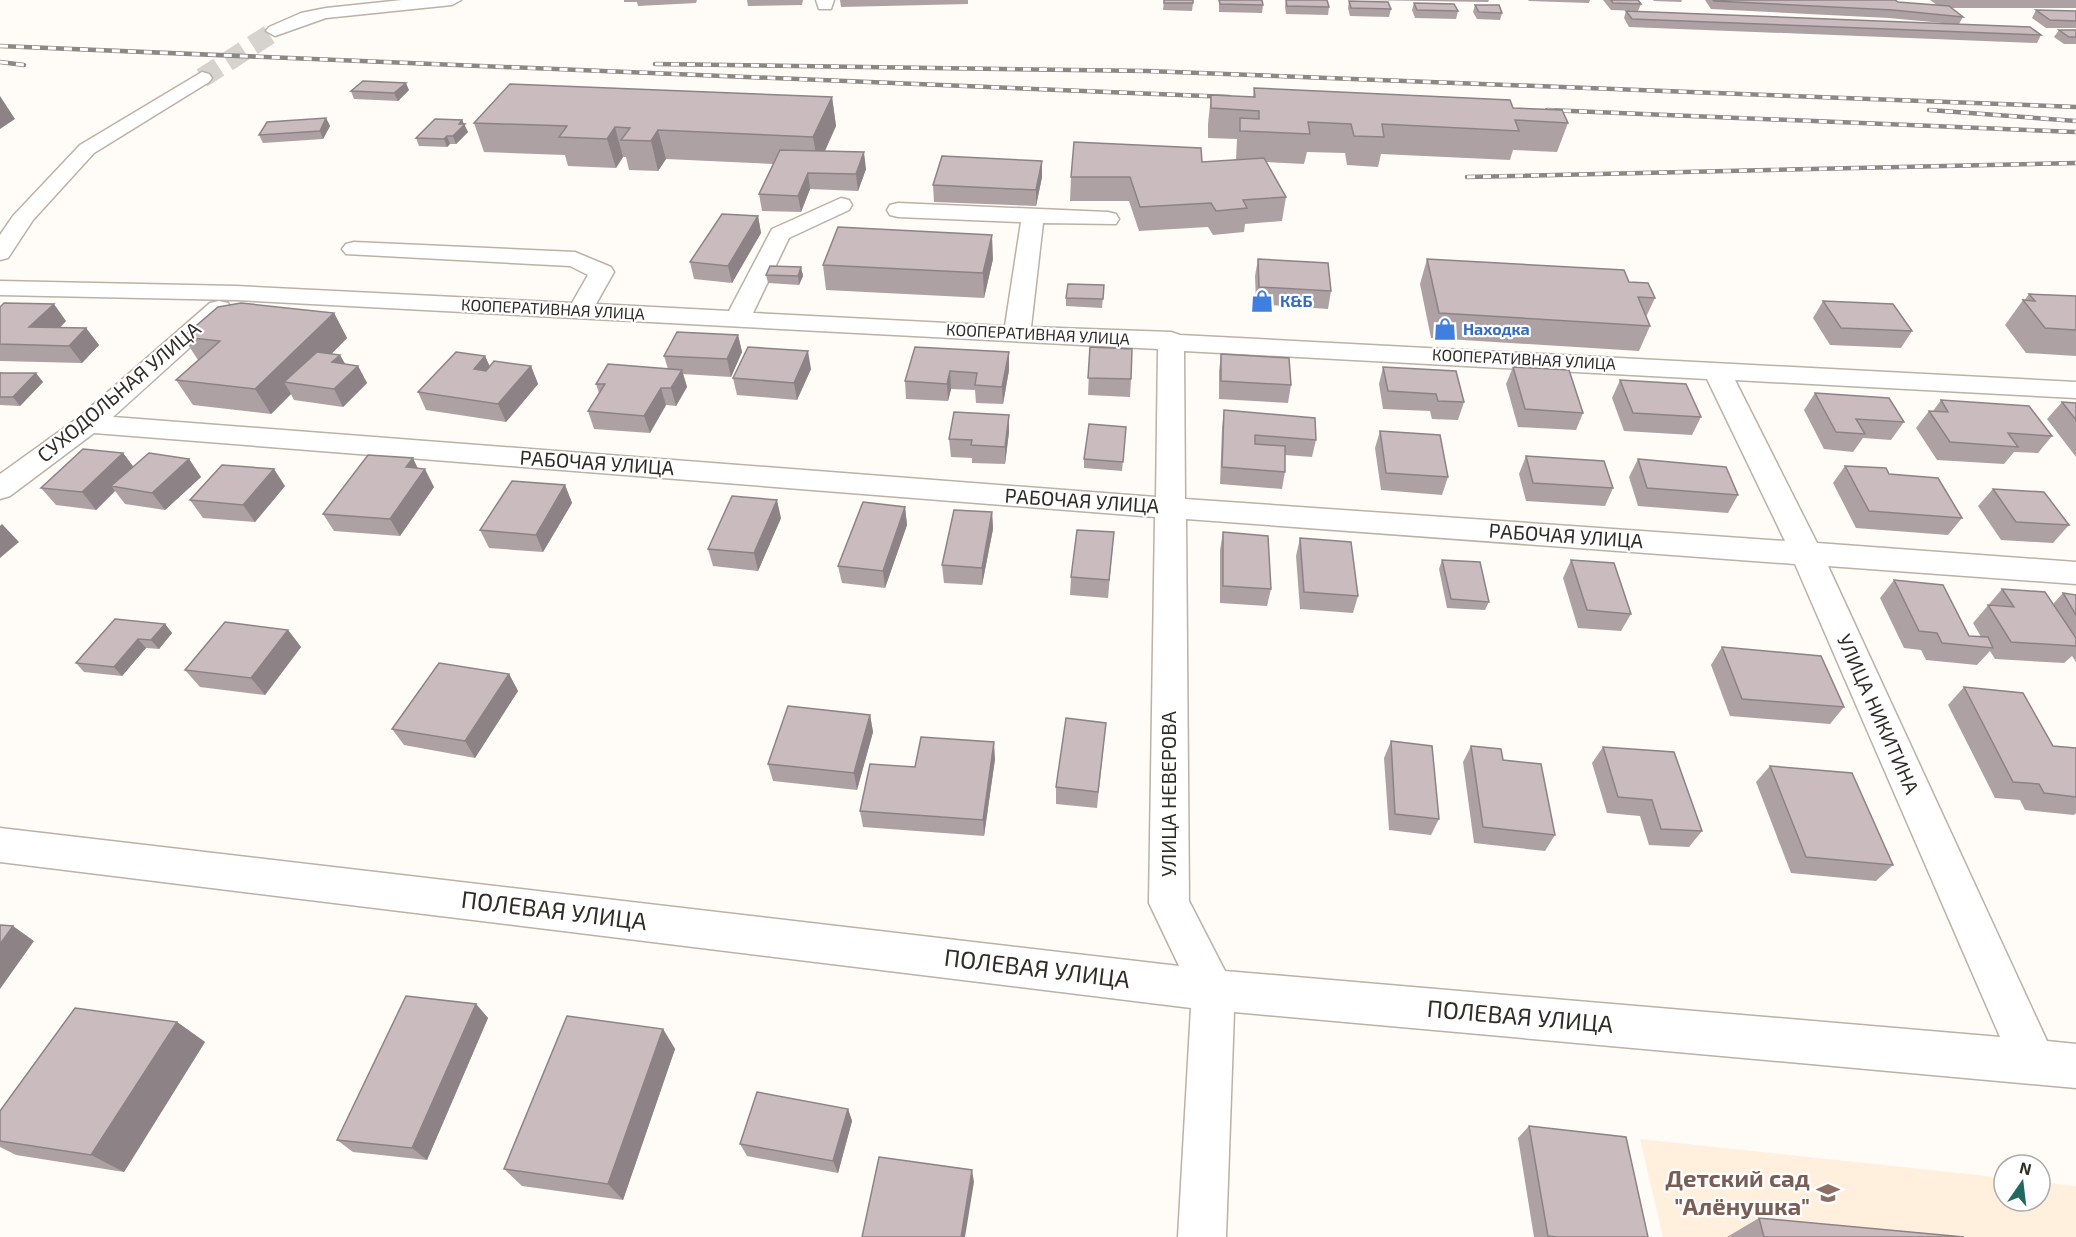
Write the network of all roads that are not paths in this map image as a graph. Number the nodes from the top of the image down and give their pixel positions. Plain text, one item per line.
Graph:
1 (452, 0) edge
2 (275, 31) tunnel mouth
3 (202, 78) tunnel mouth
4 (841, 205) dead end
5 (898, 210) dead end
6 (1033, 216) junction
7 (1108, 219) dead end
8 (354, 249) dead end
9 (0, 253) edge
10 (0, 288) edge
11 (236, 293) junction
12 (580, 310) junction
13 (738, 318) junction
14 (1017, 333) junction
15 (1171, 340) junction
16 (1716, 369) junction
17 (2076, 390) edge
18 (88, 424) junction
19 (0, 489) edge
20 (1169, 508) junction
21 (1806, 553) junction
22 (2076, 573) edge
23 (0, 845) edge
24 (1213, 990) junction
25 (2034, 1063) junction
26 (2076, 1066) edge
27 (1202, 1237) edge

1 - 2 street
3 - 9 street
4 - 13 street
5 - 6 street
6 - 7 street
6 - 14 street
8 - 12 street
10 - 11 street, КООПЕРАТИВНАЯ УЛИЦА
11 - 12 street, КООПЕРАТИВНАЯ УЛИЦА
11 - 18 street, СУХОДОЛЬНАЯ УЛИЦА
12 - 13 street, КООПЕРАТИВНАЯ УЛИЦА
13 - 14 street, КООПЕРАТИВНАЯ УЛИЦА
14 - 15 street, КООПЕРАТИВНАЯ УЛИЦА
15 - 16 street, КООПЕРАТИВНАЯ УЛИЦА
15 - 20 street, УЛИЦА НЕВЕРОВА
16 - 17 street, КООПЕРАТИВНАЯ УЛИЦА
16 - 21 street, УЛИЦА НИКИТИНА
18 - 19 street, СУХОДОЛЬНАЯ УЛИЦА
18 - 20 street, РАБОЧАЯ УЛИЦА
20 - 21 street, РАБОЧАЯ УЛИЦА
20 - 24 street, УЛИЦА НЕВЕРОВА
21 - 22 street, РАБОЧАЯ УЛИЦА
21 - 25 street, УЛИЦА НИКИТИНА
23 - 24 street, ПОЛЕВАЯ УЛИЦА
24 - 25 street, ПОЛЕВАЯ УЛИЦА
24 - 27 street, УЛИЦА НЕВЕРОВА
25 - 26 street, ПОЛЕВАЯ УЛИЦА

